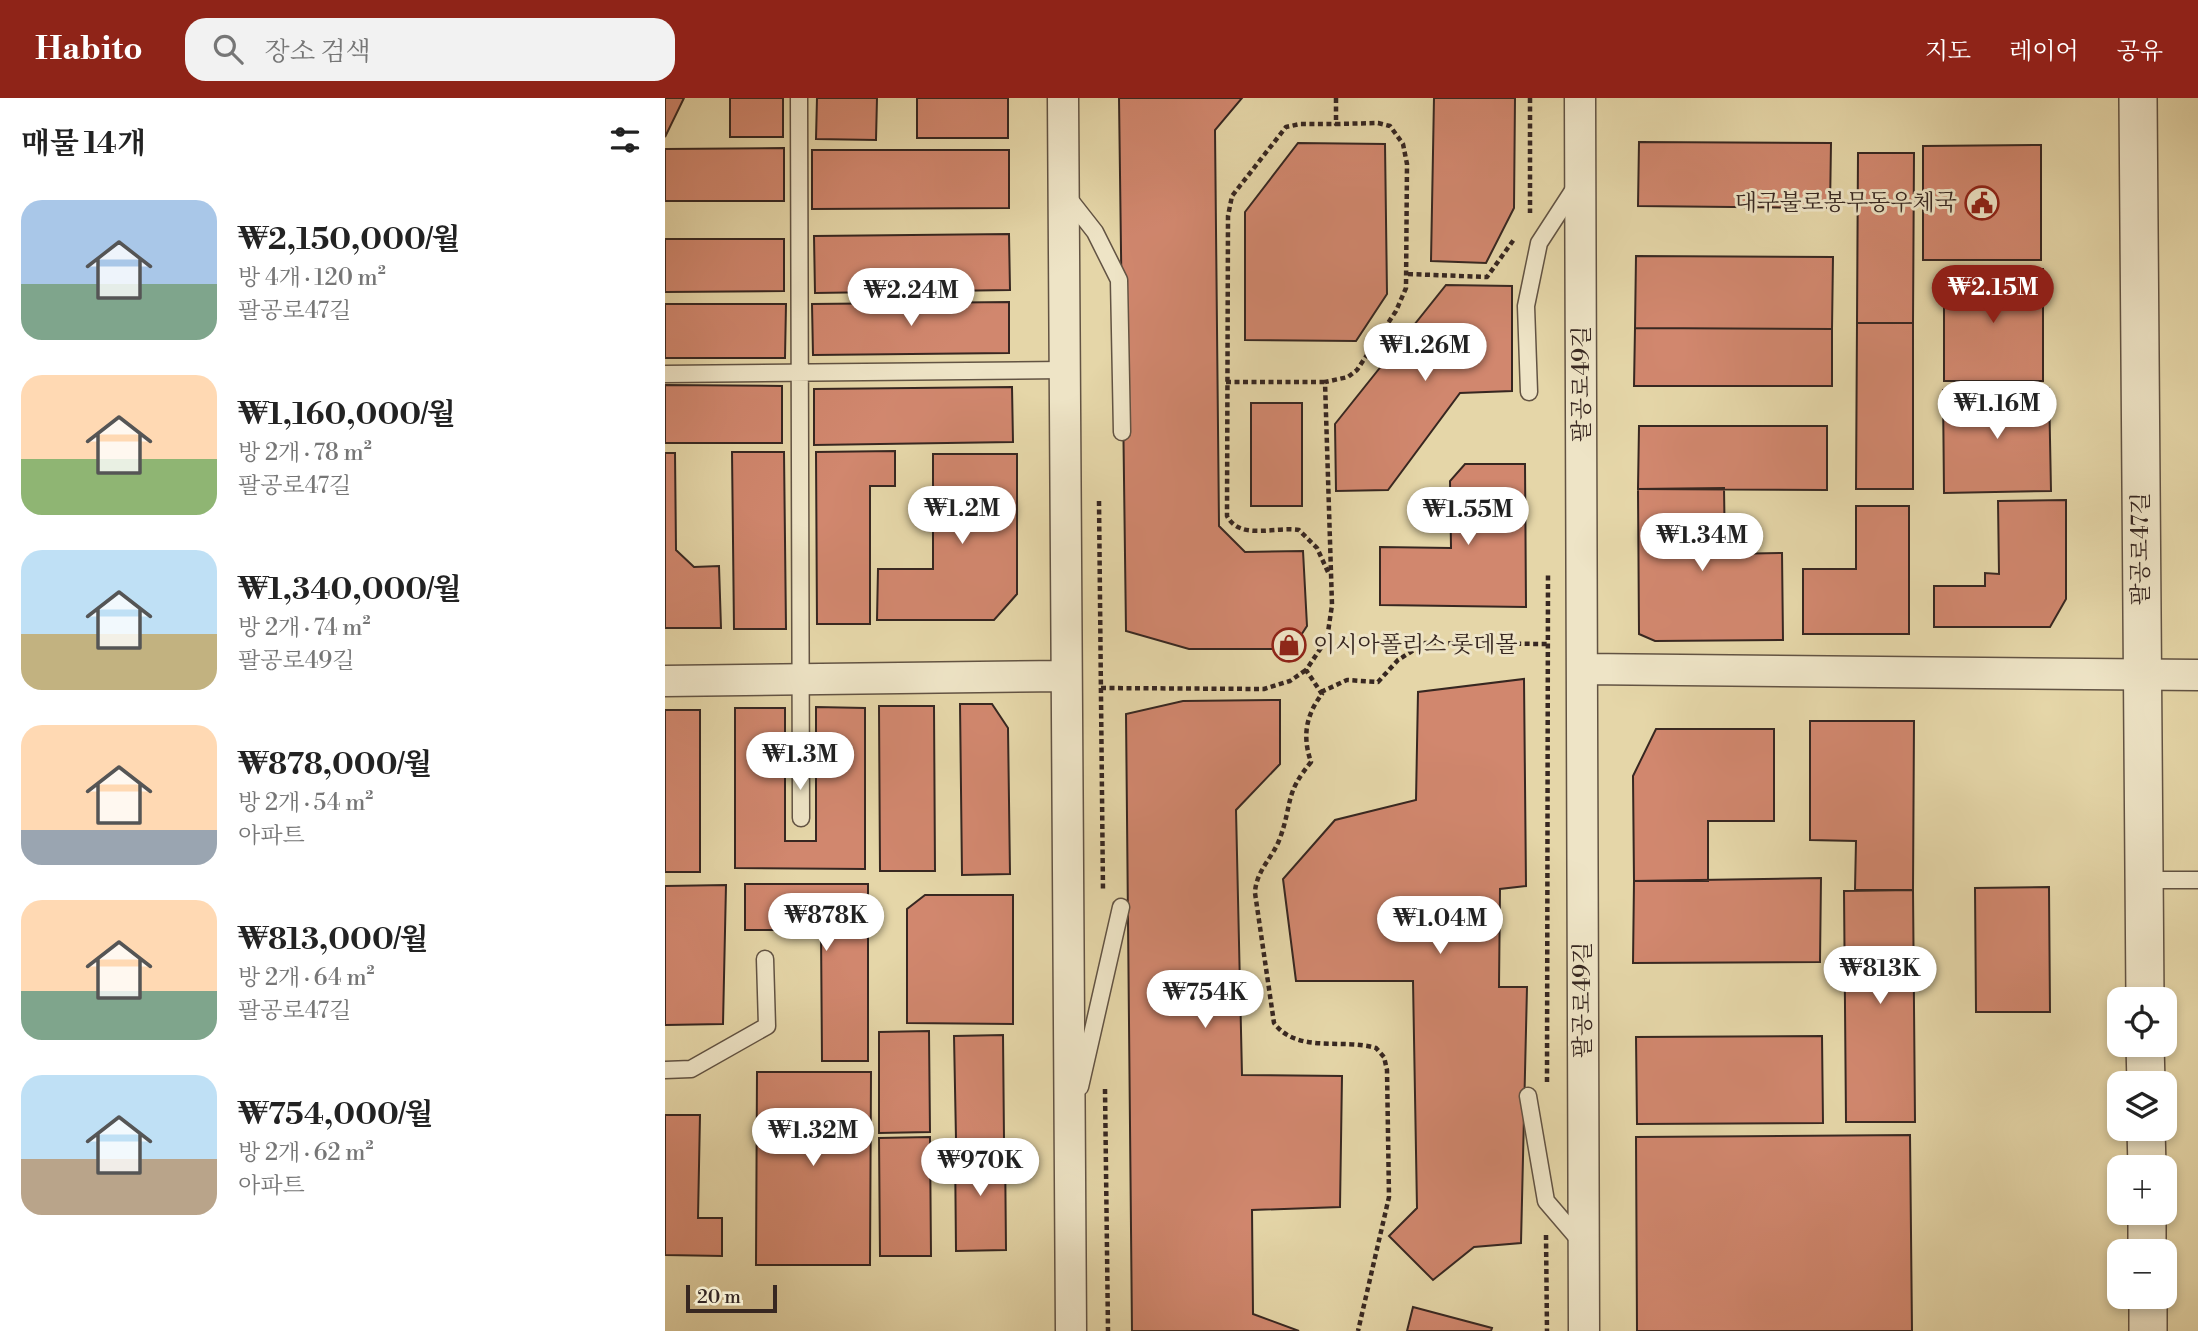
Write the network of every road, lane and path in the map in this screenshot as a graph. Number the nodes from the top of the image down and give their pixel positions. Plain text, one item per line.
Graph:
1 (799, 98) edge
2 (1063, 98) edge
3 (1336, 98) edge
4 (1530, 98) edge
5 (1580, 98) edge
6 (2138, 98) edge
7 (1336, 124) junction
8 (1581, 179) junction
9 (1063, 191) junction
10 (1523, 225) dead end
11 (1516, 236) dead end
12 (1408, 274) junction
13 (1065, 370) junction
14 (799, 373) junction
15 (665, 374) edge
16 (1226, 382) junction
17 (1325, 382) junction
18 (1529, 392) dead end
19 (1122, 432) dead end
20 (1099, 493) dead end
21 (1548, 570) dead end
22 (1330, 575) junction
23 (1548, 644) junction
24 (1583, 669) junction
25 (1306, 670) junction
26 (2198, 675) edge
27 (1065, 676) junction
28 (2142, 676) junction
29 (800, 679) junction
30 (665, 681) edge
31 (1101, 688) junction
32 (1322, 694) junction
33 (801, 818) dead end
34 (2144, 880) junction
35 (2198, 880) edge
36 (1103, 905) dead end
37 (1121, 906) dead end
38 (765, 959) dead end
39 (2145, 987) edge
40 (665, 1070) edge
41 (1105, 1083) dead end
42 (1547, 1095) dead end
43 (1528, 1096) dead end
44 (1069, 1130) junction
45 (1546, 1233) dead end
46 (1584, 1245) junction
47 (2148, 1309) edge
48 (1071, 1331) edge
49 (1108, 1331) edge
50 (1358, 1331) edge
51 (1547, 1331) edge
52 (1584, 1331) edge
53 (2148, 1331) edge

1 - 14 lane
2 - 9 street
3 - 7 path
4 - 10 path
5 - 8 street, 팔공로49길
6 - 28 street, 팔공로47길
7 - 12 path
7 - 16 path
8 - 18 lane
8 - 24 street, 팔공로49길
9 - 13 street
9 - 19 lane
11 - 12 path
12 - 17 path
13 - 14 lane
13 - 27 street
14 - 15 lane
14 - 29 lane
16 - 17 path
16 - 22 path
17 - 22 path
20 - 31 path
21 - 23 path
22 - 25 path
23 - 32 path
23 - 42 path
24 - 28 street
24 - 46 street, 팔공로49길
25 - 31 path
25 - 32 path
26 - 28 street
27 - 29 street
27 - 44 street
28 - 34 street, 팔공로47길
29 - 30 street
29 - 33 lane
31 - 36 path
32 - 50 path
34 - 35 lane
34 - 39 street, 팔공로47길
37 - 44 lane
38 - 40 lane
41 - 49 path
43 - 46 lane
44 - 48 street
45 - 51 path
46 - 52 street, 팔공로49길
47 - 53 street

